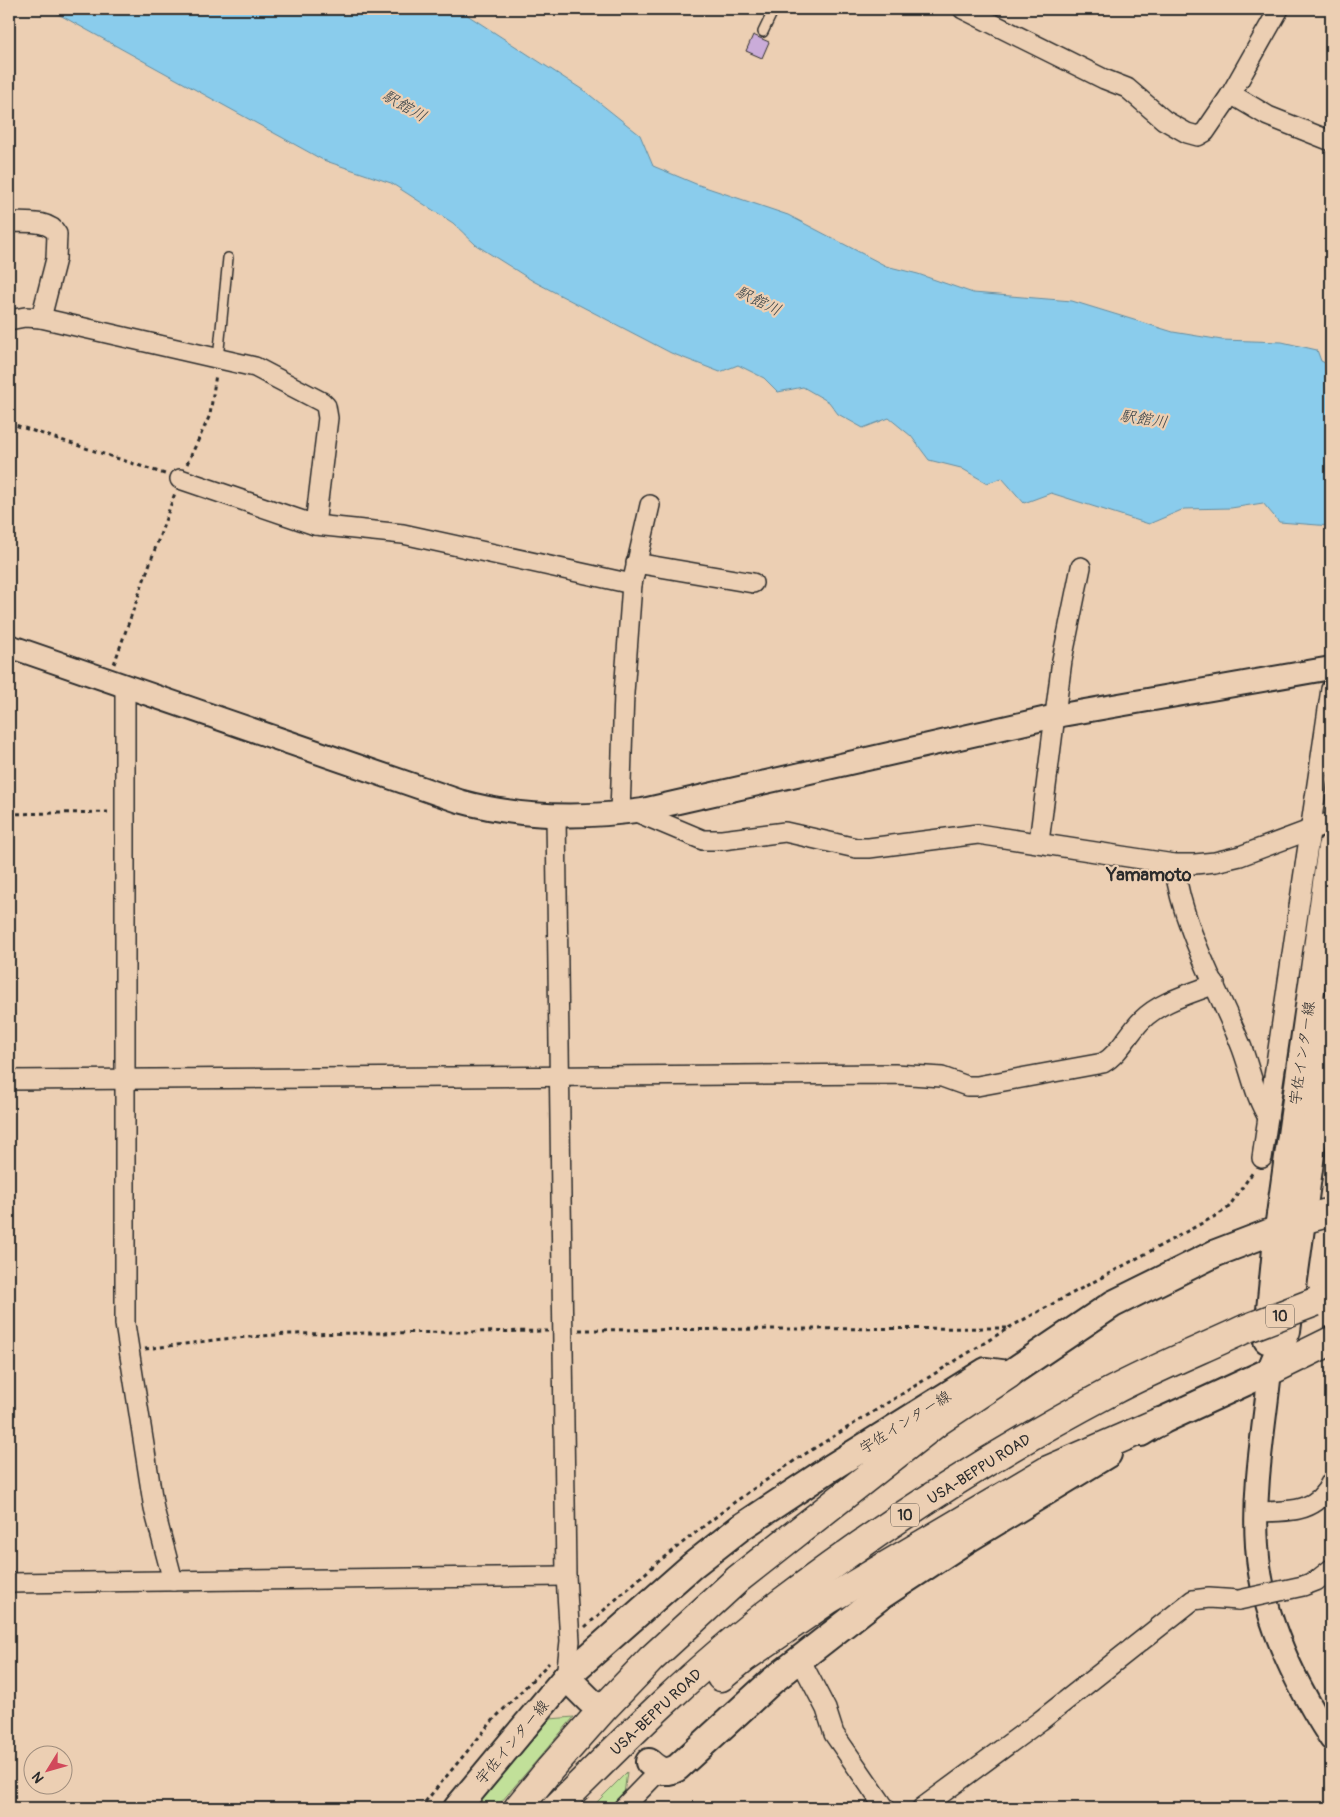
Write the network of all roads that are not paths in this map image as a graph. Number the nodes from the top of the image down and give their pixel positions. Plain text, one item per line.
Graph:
1 (774, 9) edge
2 (1278, 9) edge
3 (970, 10) edge
4 (763, 32) dead end
5 (1231, 94) junction
6 (1331, 141) edge
7 (9, 222) edge
8 (228, 258) dead end
9 (41, 318) junction
10 (9, 320) edge
11 (218, 358) junction
12 (180, 479) road end
13 (650, 505) dead end
14 (315, 526) junction
15 (636, 563) junction
16 (1081, 567) dead end
17 (753, 583) dead end
18 (632, 584) junction
19 (9, 646) edge
20 (1331, 668) edge
21 (117, 684) junction
22 (1331, 689) edge
23 (1056, 716) junction
24 (627, 812) junction
25 (556, 816) junction
26 (1331, 822) edge
27 (1310, 832) junction
28 (1039, 842) junction
29 (1331, 847) edge
30 (1174, 864) junction
31 (1215, 984) junction
32 (1315, 1000) edge
33 (558, 1076) junction
34 (125, 1079) junction
35 (9, 1080) edge
36 (1268, 1117) junction
37 (1262, 1158) dead end
38 (1331, 1212) edge
39 (1290, 1224) junction
40 (1323, 1299) edge
41 (1331, 1341) edge
42 (1270, 1371) junction
43 (1009, 1374) junction
44 (1159, 1422) junction
45 (1331, 1482) edge
46 (1257, 1512) junction
47 (1331, 1569) edge
48 (566, 1576) junction
49 (173, 1581) junction
50 (9, 1584) edge
51 (801, 1661) junction
52 (566, 1677) junction
53 (590, 1700) tunnel mouth
54 (1331, 1739) edge
55 (605, 1760) junction
56 (654, 1767) joint
57 (457, 1808) edge
58 (518, 1808) edge
59 (556, 1808) edge
60 (623, 1808) edge
61 (885, 1808) edge
62 (922, 1808) edge

1 - 4 lane
2 - 5 street
3 - 5 street
5 - 6 street
7 - 9 street
8 - 11 lane
9 - 10 street
9 - 11 street
11 - 14 street
12 - 14 street
13 - 15 street
14 - 18 street
15 - 17 street
15 - 18 street
16 - 23 street
18 - 24 street
19 - 21 street
20 - 23 street
21 - 25 street
21 - 34 street
22 - 27 street
23 - 24 street
23 - 28 street
24 - 25 street
24 - 28 street
25 - 33 street
26 - 27 street
27 - 30 street
27 - 32 street
28 - 30 street
29 - 32 main road, 宇佐インター線
30 - 31 street
31 - 33 street
31 - 36 street
32 - 36 street
32 - 39 main road, 宇佐インター線
33 - 34 street
33 - 48 street
34 - 35 street
34 - 49 street
36 - 37 street
38 - 39 highway
39 - 42 main road, 宇佐インター線
39 - 43 main road
40 - 55 highway, USA-BEPPU ROAD / 10, bridge
41 - 42 highway
42 - 44 main road
42 - 46 street
43 - 52 main road, 宇佐インター線
43 - 58 highway
44 - 51 main road
44 - 55 highway
45 - 46 street
46 - 54 street
47 - 62 street, bridge
48 - 49 street
48 - 52 street
49 - 50 street
51 - 56 main road
51 - 61 street
52 - 53 main road
52 - 57 main road, 宇佐インター線
55 - 59 highway, USA-BEPPU ROAD / 10
56 - 60 street

